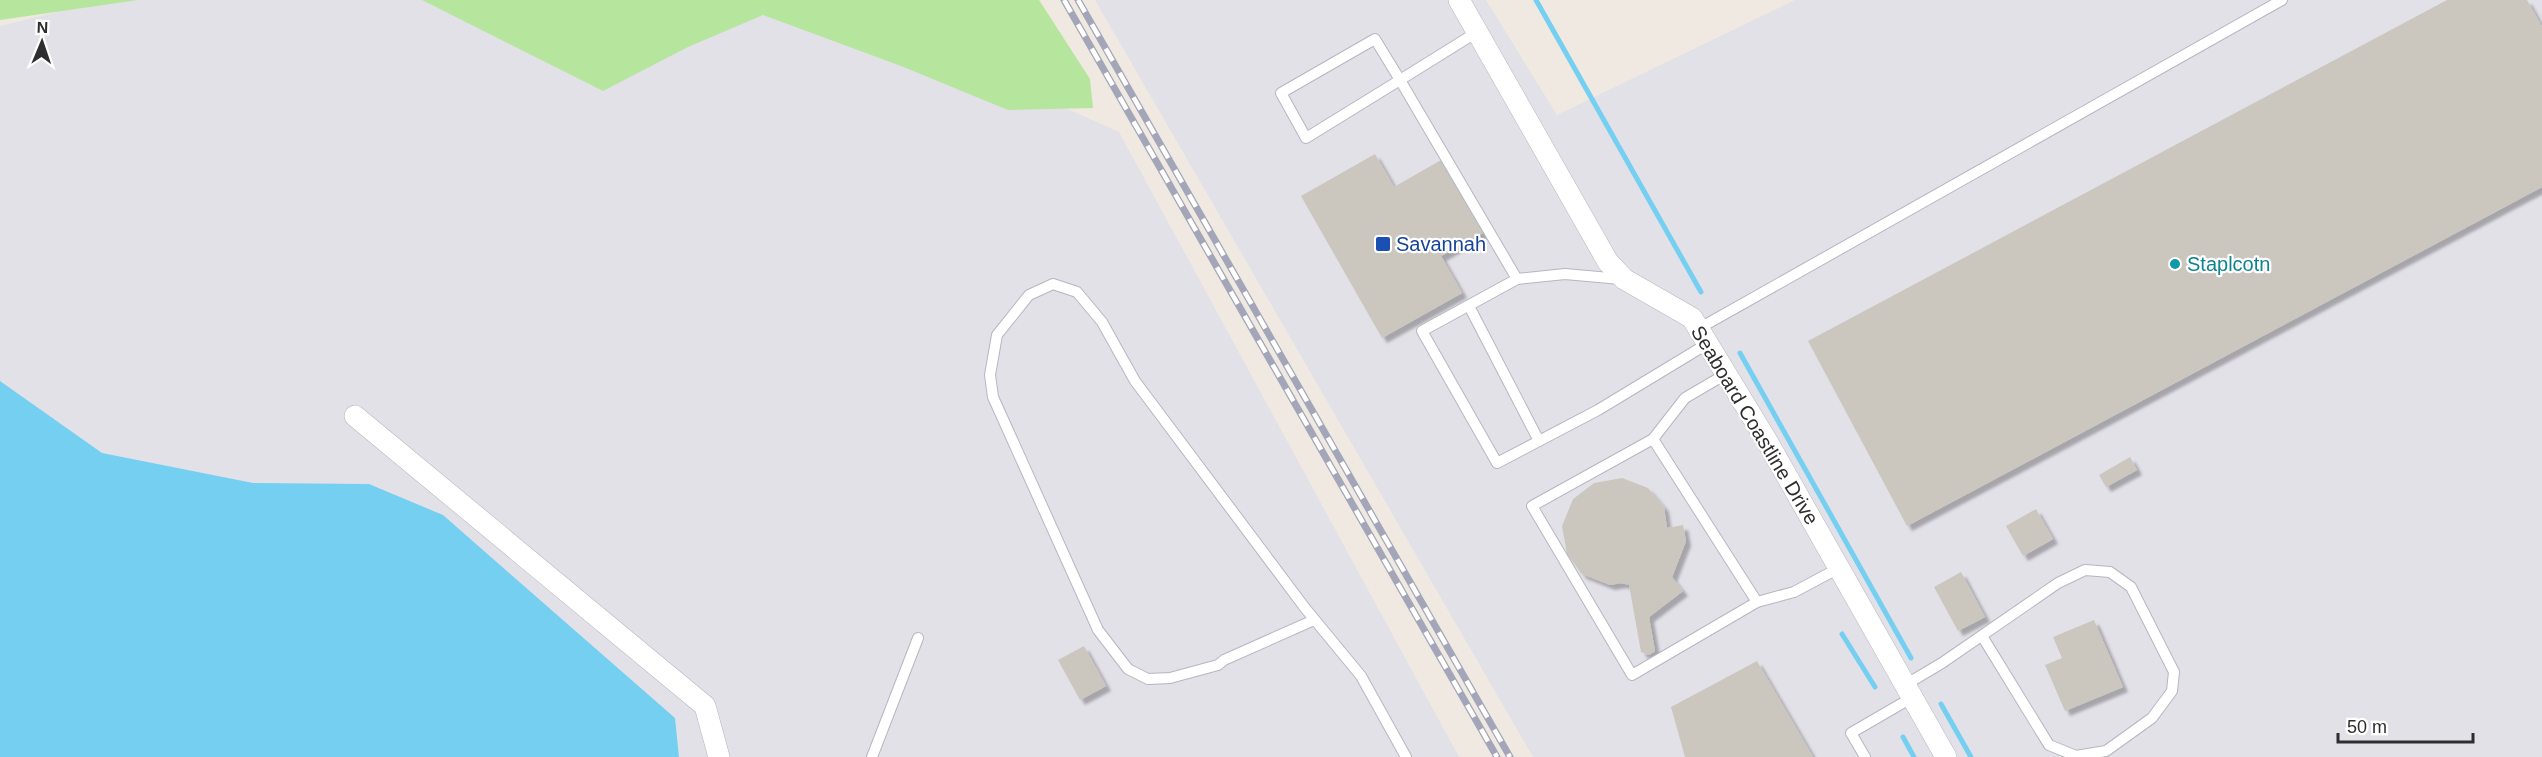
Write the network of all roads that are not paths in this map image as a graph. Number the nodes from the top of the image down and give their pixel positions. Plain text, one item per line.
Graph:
1 (1459, 0) edge
2 (2282, 0) edge
3 (1477, 32) junction
4 (1400, 80) junction
5 (1517, 279) junction
6 (1624, 279) junction
7 (1469, 306) junction
8 (1703, 337) junction
9 (1726, 374) junction
10 (355, 416) dead end
11 (1653, 439) junction
12 (1539, 441) junction
13 (1839, 568) junction
14 (1757, 602) junction
15 (1314, 620) junction
16 (1982, 636) junction
17 (918, 638) dead end
18 (1909, 691) junction
19 (719, 757) edge
20 (872, 757) edge
21 (1406, 757) edge
22 (1865, 757) edge
23 (1946, 757) edge

1 - 3 street, Seaboard Coastline Drive
2 - 8 lane
3 - 4 lane
3 - 6 street, Seaboard Coastline Drive
4 - 4 lane
4 - 5 lane
5 - 6 lane
5 - 7 lane
6 - 8 street, Seaboard Coastline Drive
7 - 12 lane
7 - 12 lane
8 - 9 street, Seaboard Coastline Drive
8 - 12 lane
9 - 11 lane
9 - 13 street, Seaboard Coastline Drive
10 - 19 street
11 - 14 lane
11 - 14 lane
13 - 14 lane
13 - 18 street, Seaboard Coastline Drive
15 - 15 lane
15 - 21 lane
16 - 16 lane
16 - 18 lane
17 - 20 lane
18 - 22 lane
18 - 23 street, Seaboard Coastline Drive

